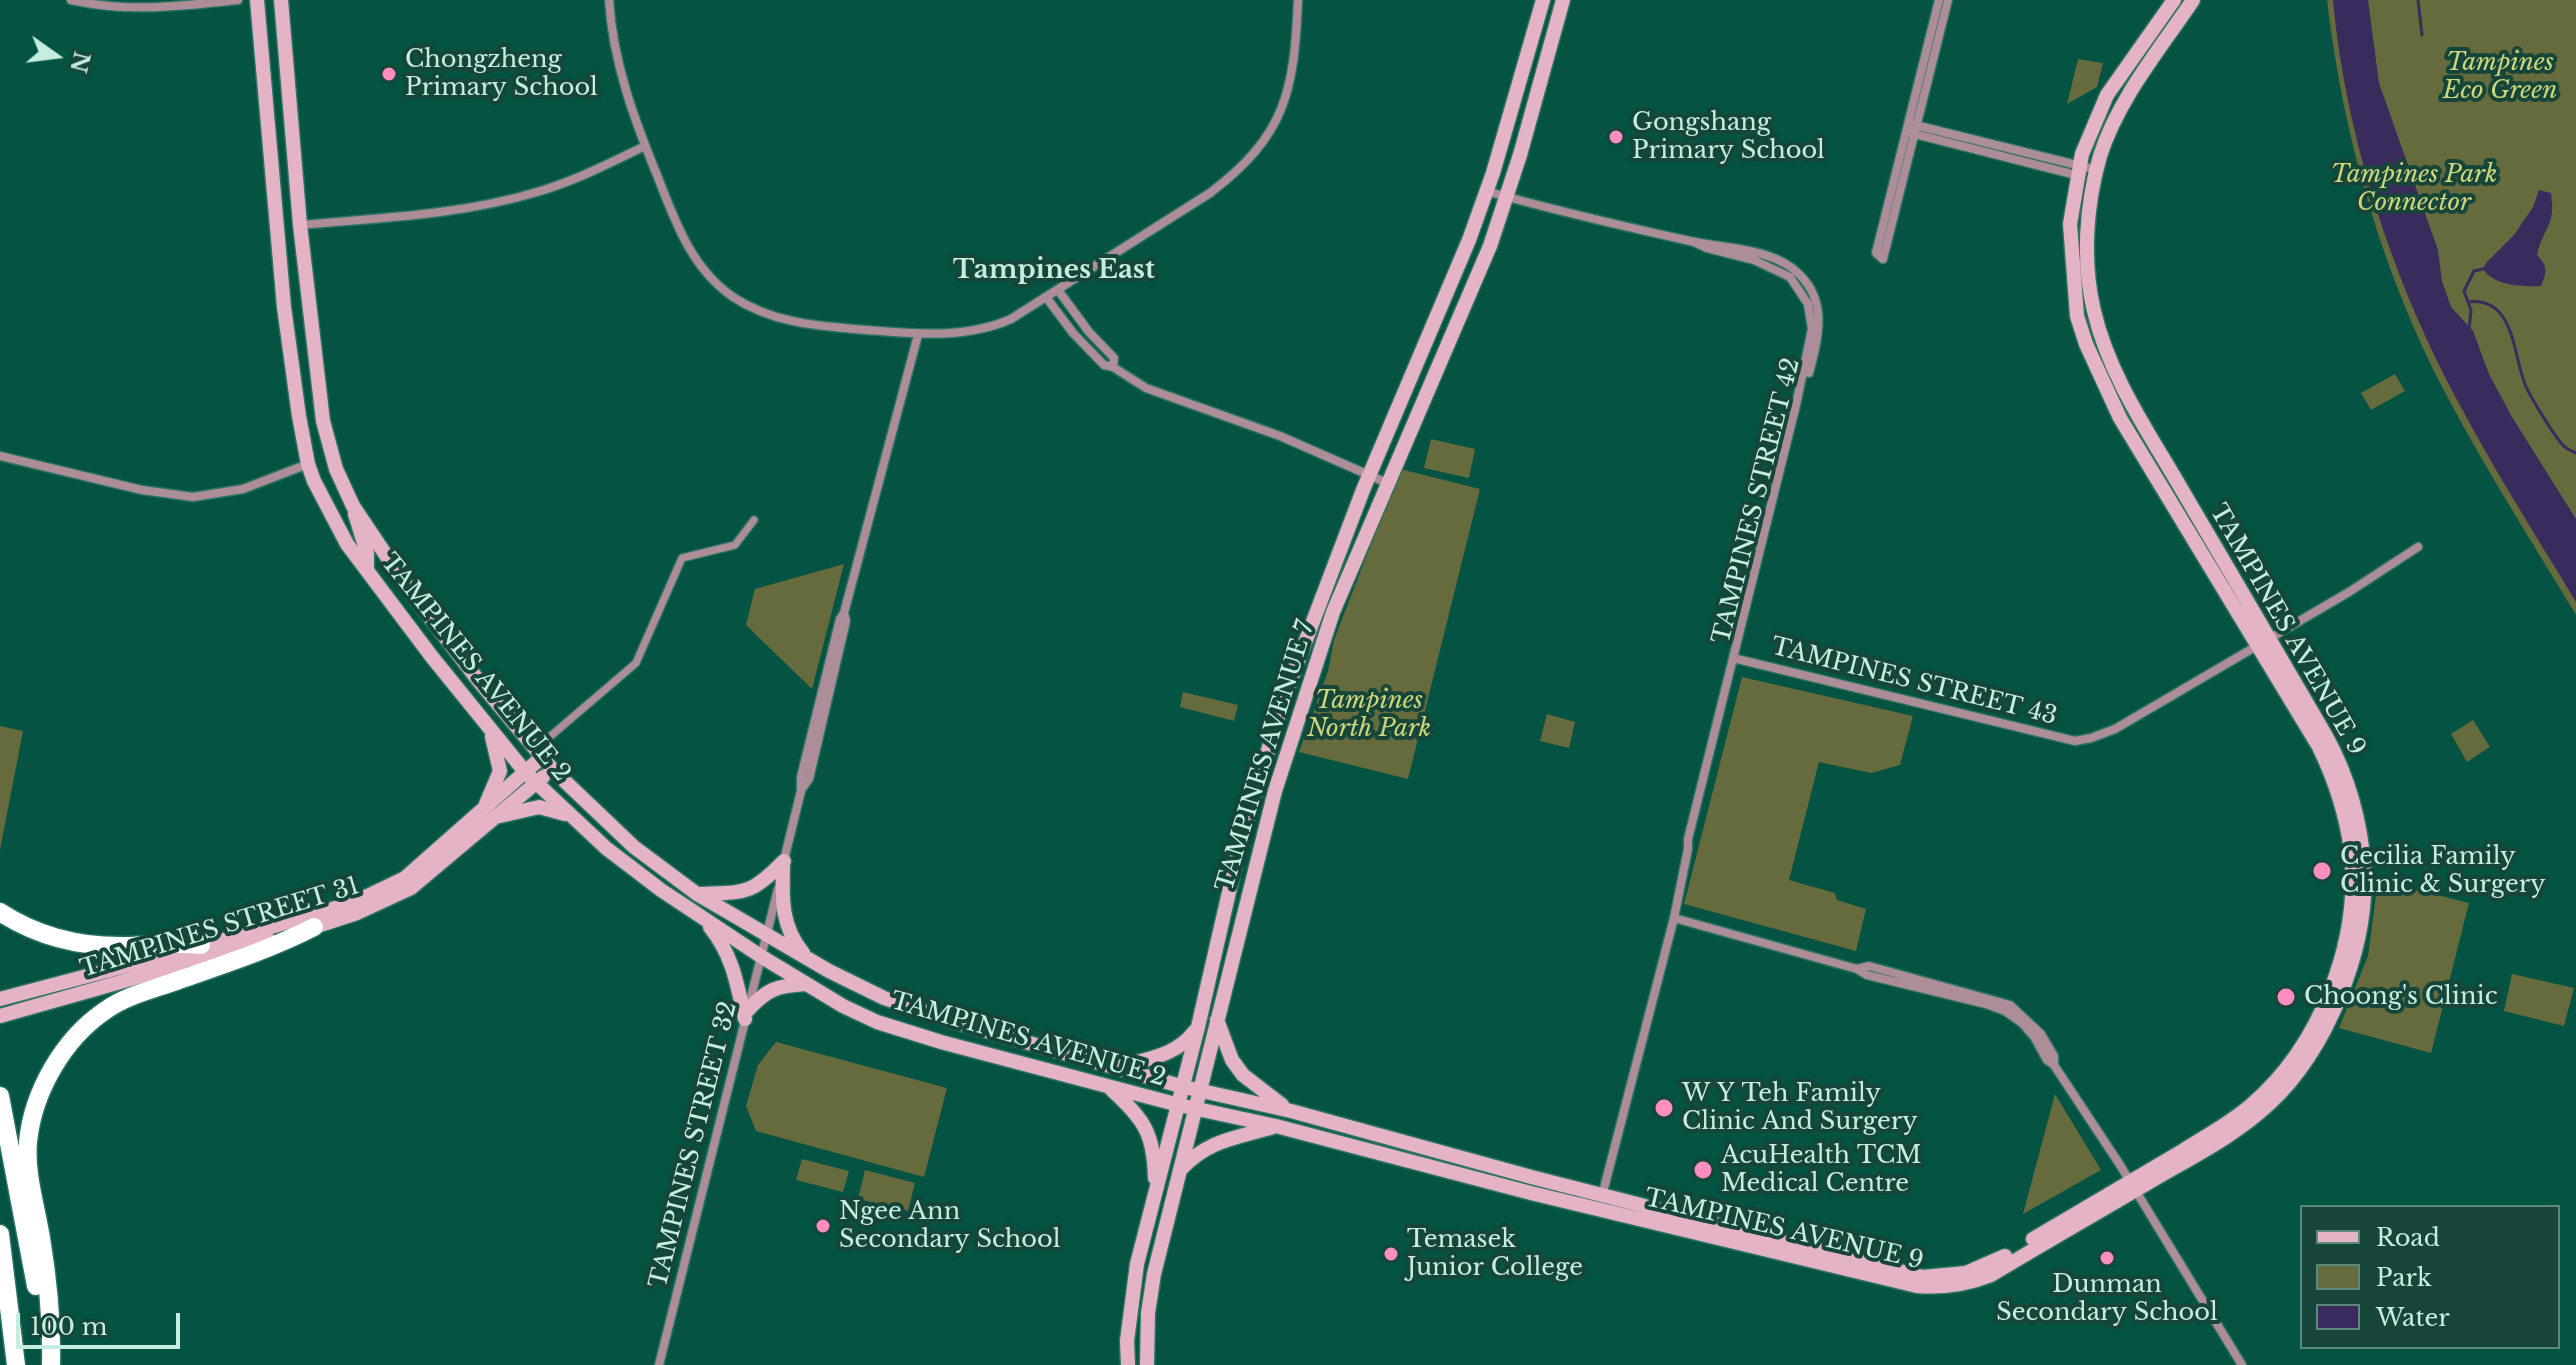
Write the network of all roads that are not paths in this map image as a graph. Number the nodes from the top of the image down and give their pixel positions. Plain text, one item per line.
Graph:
1 (71, 0) edge
2 (238, 0) edge
3 (257, 0) edge
4 (281, 0) edge
5 (609, 0) edge
6 (1298, 0) edge
7 (1543, 0) edge
8 (1563, 0) edge
9 (1939, 0) edge
10 (1948, 0) edge
11 (2174, 0) edge
12 (2193, 0) edge
13 (1911, 128) junction
14 (645, 146) junction
15 (2078, 171) junction
16 (2096, 175) junction
17 (1486, 191) junction
18 (1507, 197) junction
19 (300, 225) junction
20 (1058, 290) junction
21 (1046, 297) junction
22 (918, 335) junction
23 (1113, 367) junction
24 (0, 456) edge
25 (308, 464) junction
26 (1370, 476) junction
27 (1387, 483) junction
28 (353, 506) junction
29 (754, 520) dead end
30 (2418, 547) dead end
31 (367, 570) junction
32 (2263, 642) junction
33 (1735, 659) junction
34 (489, 729) junction
35 (546, 740) dead end
36 (542, 757) junction
37 (552, 769) junction
38 (531, 778) junction
39 (490, 814) junction
40 (571, 817) junction
41 (783, 864) junction
42 (697, 894) junction
43 (0, 912) edge
44 (703, 917) junction
45 (1674, 918) junction
46 (314, 927) junction
47 (768, 936) junction
48 (201, 945) junction
49 (762, 957) junction
50 (809, 960) junction
51 (805, 984) junction
52 (0, 999) edge
53 (746, 1015) junction
54 (0, 1016) edge
55 (1217, 1019) junction
56 (1198, 1027) junction
57 (1117, 1067) junction
58 (1108, 1087) junction
59 (1184, 1087) junction
60 (1201, 1091) junction
61 (0, 1096) edge
62 (1179, 1105) junction
63 (1197, 1109) junction
64 (1291, 1111) junction
65 (1276, 1126) junction
66 (1178, 1173) junction
67 (2133, 1186) junction
68 (1156, 1194) junction
69 (1601, 1202) junction
70 (0, 1234) edge
71 (0, 1307) edge
72 (4, 1365) edge
73 (16, 1365) edge
74 (51, 1365) edge
75 (659, 1365) edge
76 (1128, 1365) edge
77 (1147, 1365) edge
78 (2242, 1365) edge

1 - 2 street
3 - 25 main road, TAMPINES AVENUE 2
4 - 19 main road, TAMPINES AVENUE 2
5 - 14 street
6 - 20 street
7 - 17 main road, TAMPINES AVENUE 7
8 - 18 main road, TAMPINES AVENUE 7
9 - 13 street
10 - 13 street
11 - 15 main road, TAMPINES AVENUE 9
12 - 16 main road, TAMPINES AVENUE 9
13 - 13 street
13 - 15 street
14 - 19 street
14 - 22 street
15 - 16 street
15 - 32 main road, TAMPINES AVENUE 9
16 - 32 main road, TAMPINES AVENUE 9
17 - 18 street, TAMPINES STREET 42
17 - 26 main road, TAMPINES AVENUE 7
18 - 27 main road, TAMPINES AVENUE 7
18 - 33 street, TAMPINES STREET 42
19 - 28 main road, TAMPINES AVENUE 2
20 - 21 street
20 - 23 street
21 - 22 street
21 - 23 street
22 - 41 street, TAMPINES STREET 32
23 - 26 street
24 - 25 street
25 - 31 main road, TAMPINES AVENUE 2
26 - 27 street
26 - 56 main road, TAMPINES AVENUE 7
27 - 55 main road, TAMPINES AVENUE 7
28 - 31 main road
28 - 36 main road, TAMPINES AVENUE 2
29 - 35 street
30 - 32 street, TAMPINES STREET 43
31 - 34 main road, TAMPINES AVENUE 2
32 - 33 street, TAMPINES STREET 43
32 - 67 main road, TAMPINES AVENUE 9
33 - 45 street, TAMPINES STREET 42
34 - 38 main road, TAMPINES AVENUE 2
34 - 39 main road
36 - 37 main road, TAMPINES AVENUE 2
36 - 38 main road, TAMPINES STREET 31
37 - 38 main road, TAMPINES STREET 31
37 - 42 main road, TAMPINES AVENUE 2
38 - 39 main road, TAMPINES STREET 31
38 - 40 main road, TAMPINES AVENUE 2
39 - 40 main road
39 - 46 main road, TAMPINES STREET 31
39 - 48 main road, TAMPINES STREET 31
40 - 44 main road, TAMPINES AVENUE 2
41 - 42 main road
41 - 47 street, TAMPINES STREET 32
41 - 50 main road
42 - 47 main road, TAMPINES AVENUE 2
43 - 48 highway
44 - 49 main road, TAMPINES AVENUE 2
44 - 53 main road
45 - 67 street
45 - 69 street, TAMPINES STREET 42
46 - 54 main road, TAMPINES STREET 31
46 - 74 highway
47 - 49 street, TAMPINES STREET 32
47 - 50 main road, TAMPINES AVENUE 2
48 - 52 main road, TAMPINES STREET 31
49 - 51 main road, TAMPINES AVENUE 2
49 - 53 street, TAMPINES STREET 32
50 - 57 main road, TAMPINES AVENUE 2
51 - 53 main road
51 - 58 main road, TAMPINES AVENUE 2
53 - 75 street, TAMPINES STREET 32
55 - 60 main road, TAMPINES AVENUE 7
55 - 64 main road
56 - 57 main road
56 - 59 main road, TAMPINES AVENUE 7
57 - 59 main road, TAMPINES AVENUE 2
58 - 62 main road, TAMPINES AVENUE 2
58 - 68 main road
59 - 60 main road, TAMPINES AVENUE 2
59 - 62 main road, TAMPINES AVENUE 7
60 - 63 main road, TAMPINES AVENUE 7
60 - 64 main road, TAMPINES AVENUE 9
61 - 74 highway
62 - 63 main road, TAMPINES AVENUE 2
62 - 68 main road, TAMPINES AVENUE 7
63 - 65 main road, TAMPINES AVENUE 9
63 - 66 main road, TAMPINES AVENUE 7
64 - 69 main road, TAMPINES AVENUE 9
65 - 66 main road
65 - 69 main road, TAMPINES AVENUE 9
66 - 77 main road, TAMPINES AVENUE 7
67 - 69 main road, TAMPINES AVENUE 9
67 - 78 street
68 - 76 main road, TAMPINES AVENUE 7
70 - 73 highway
71 - 72 highway

